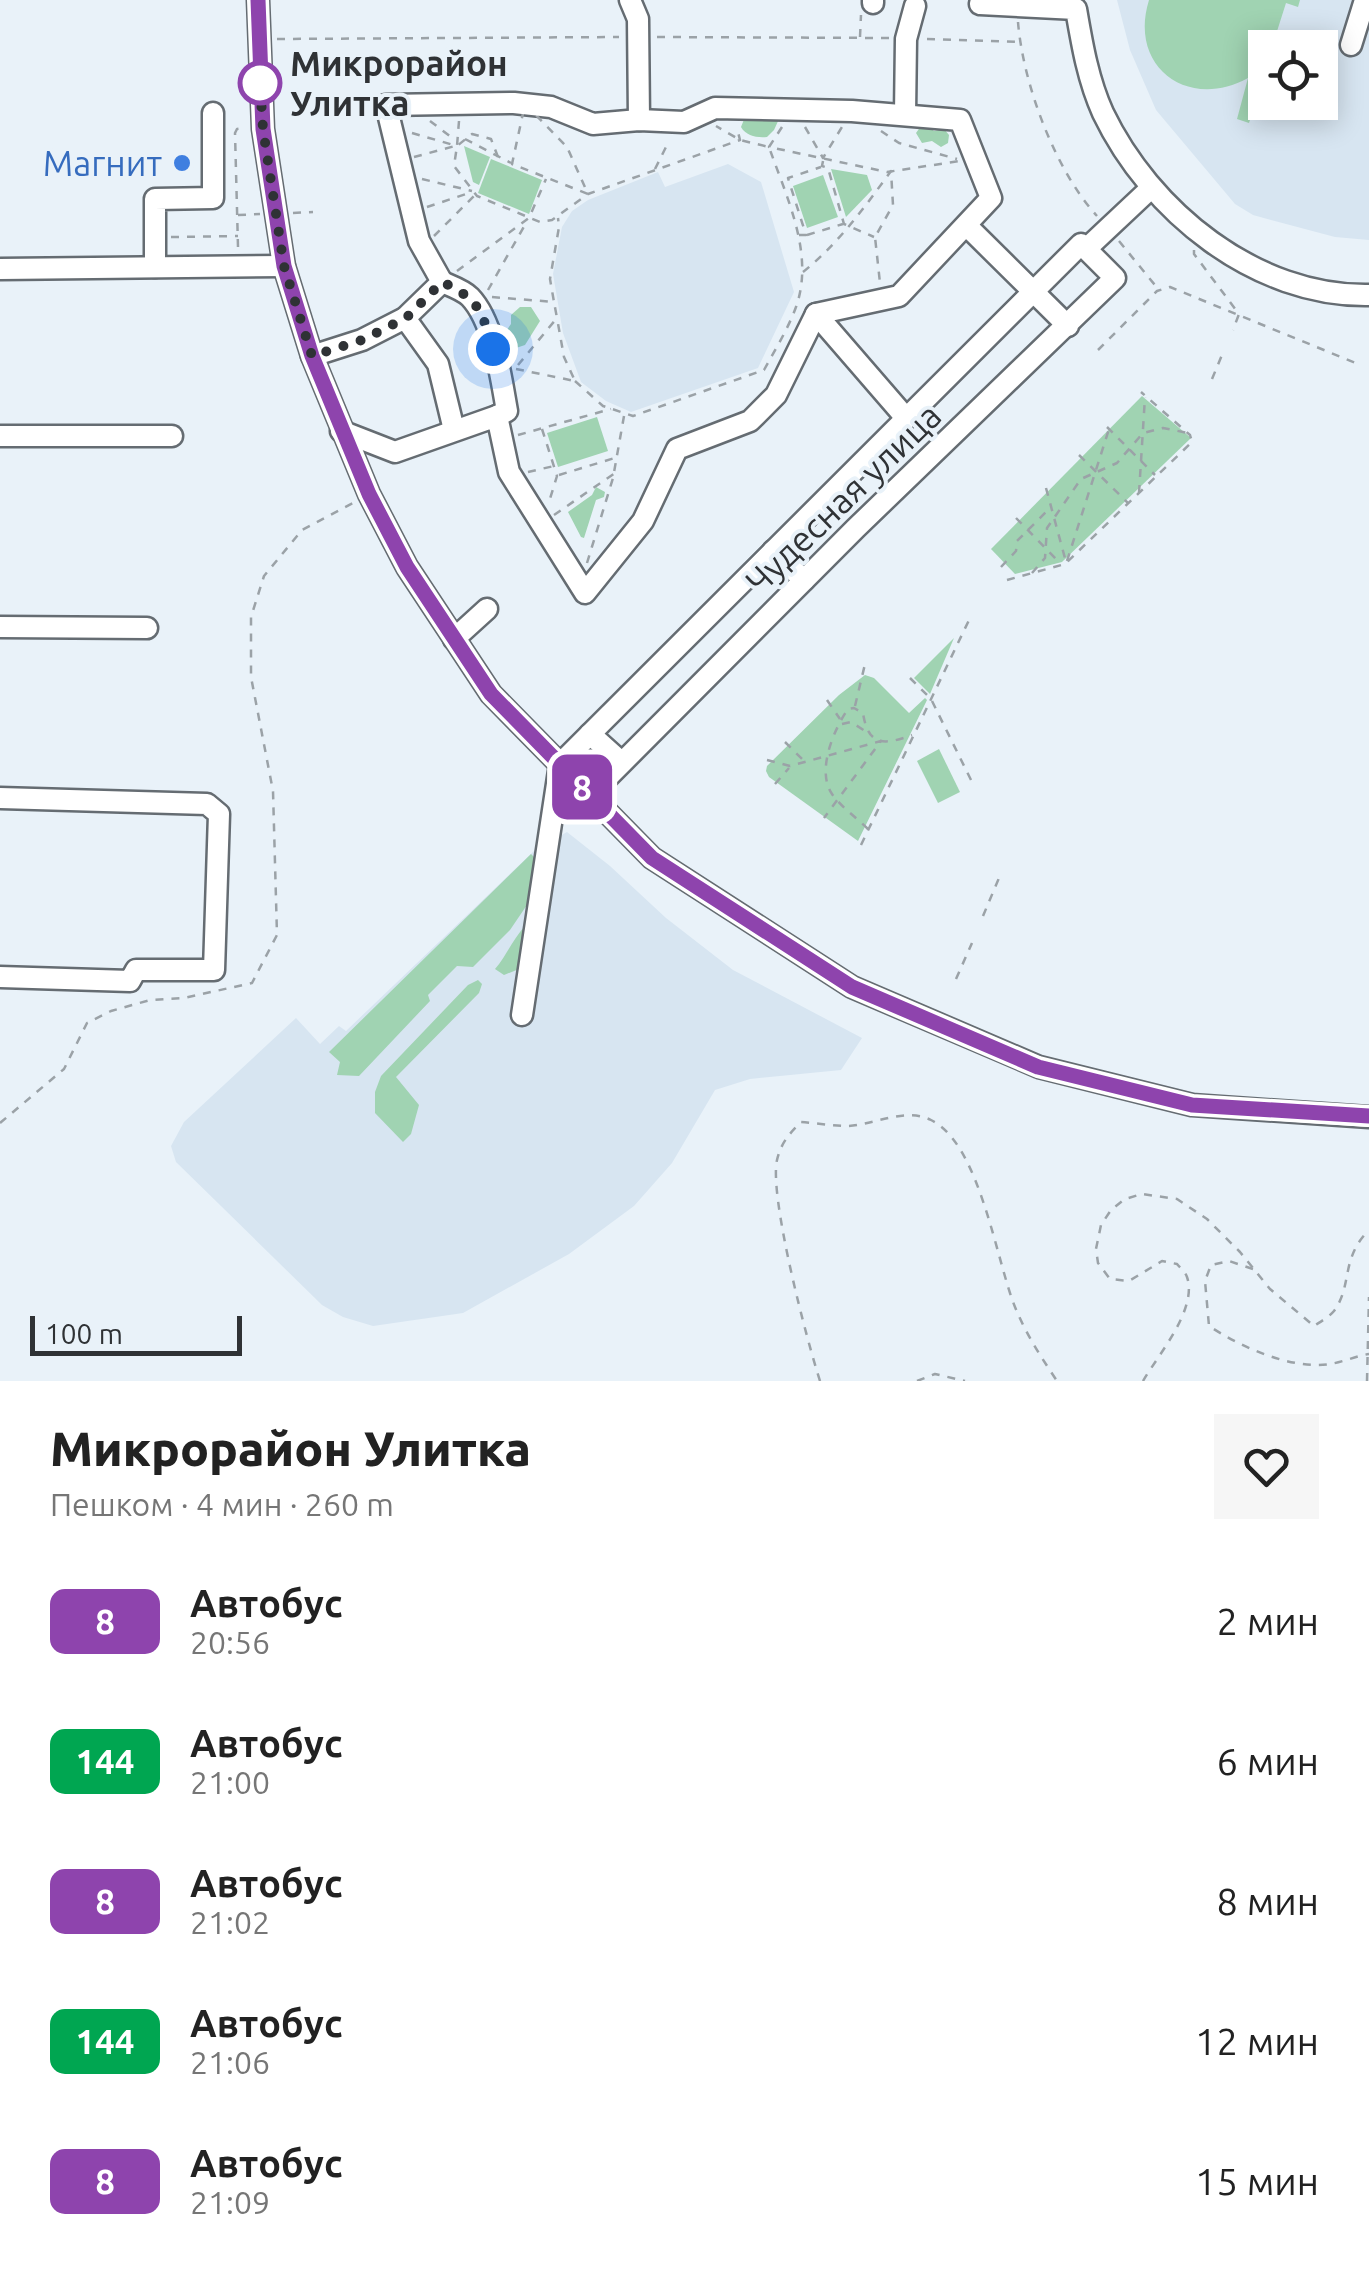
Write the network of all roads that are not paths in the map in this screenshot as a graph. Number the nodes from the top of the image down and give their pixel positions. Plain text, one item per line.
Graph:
1 (258, 0) edge
2 (630, 0) edge
3 (1366, 0) edge
4 (980, 2) edge
5 (916, 6) dead end
6 (1351, 46) dead end
7 (212, 113) dead end
8 (905, 114) junction
9 (639, 120) junction
10 (1151, 188) junction
11 (967, 226) junction
12 (1086, 249) junction
13 (284, 266) junction
14 (155, 268) junction
15 (0, 269) edge
16 (442, 282) junction
17 (1034, 290) junction
18 (1369, 295) edge
19 (816, 314) junction
20 (406, 318) junction
21 (1068, 326) junction
22 (312, 356) junction
23 (497, 416) junction
24 (906, 418) junction
25 (454, 430) junction
26 (340, 431) junction
27 (0, 436) edge
28 (172, 436) dead end
29 (773, 551) junction
30 (804, 580) junction
31 (487, 609) dead end
32 (0, 628) edge
33 (147, 628) dead end
34 (454, 638) junction
35 (590, 734) junction
36 (620, 761) junction
37 (560, 764) junction
38 (590, 795) junction
39 (0, 798) edge
40 (0, 977) edge
41 (522, 1015) dead end
42 (1369, 1116) edge

1 - 13 street
2 - 9 street
3 - 6 street
4 - 10 street
5 - 8 street
7 - 14 street
8 - 9 street
8 - 11 street
9 - 16 street
10 - 12 street, Чудесная улица
10 - 18 street
11 - 17 street
11 - 19 street
12 - 17 street, Чудесная улица
12 - 21 street, Чудесная улица
13 - 14 street
13 - 22 street
14 - 15 street
16 - 20 street
16 - 23 street
17 - 21 street
17 - 24 street, Чудесная улица
19 - 23 street
19 - 24 street
20 - 22 street
20 - 25 street
21 - 30 street, Чудесная улица
22 - 26 street
23 - 25 street
24 - 29 street, Чудесная улица
25 - 26 street
26 - 34 street
27 - 28 street
29 - 30 street
29 - 35 street, Чудесная улица
30 - 36 street, Чудесная улица
31 - 34 street
32 - 33 street
34 - 37 street
35 - 36 street
35 - 37 street, Чудесная улица
36 - 38 street, Чудесная улица
37 - 38 street
37 - 41 street
38 - 42 street
39 - 40 street

